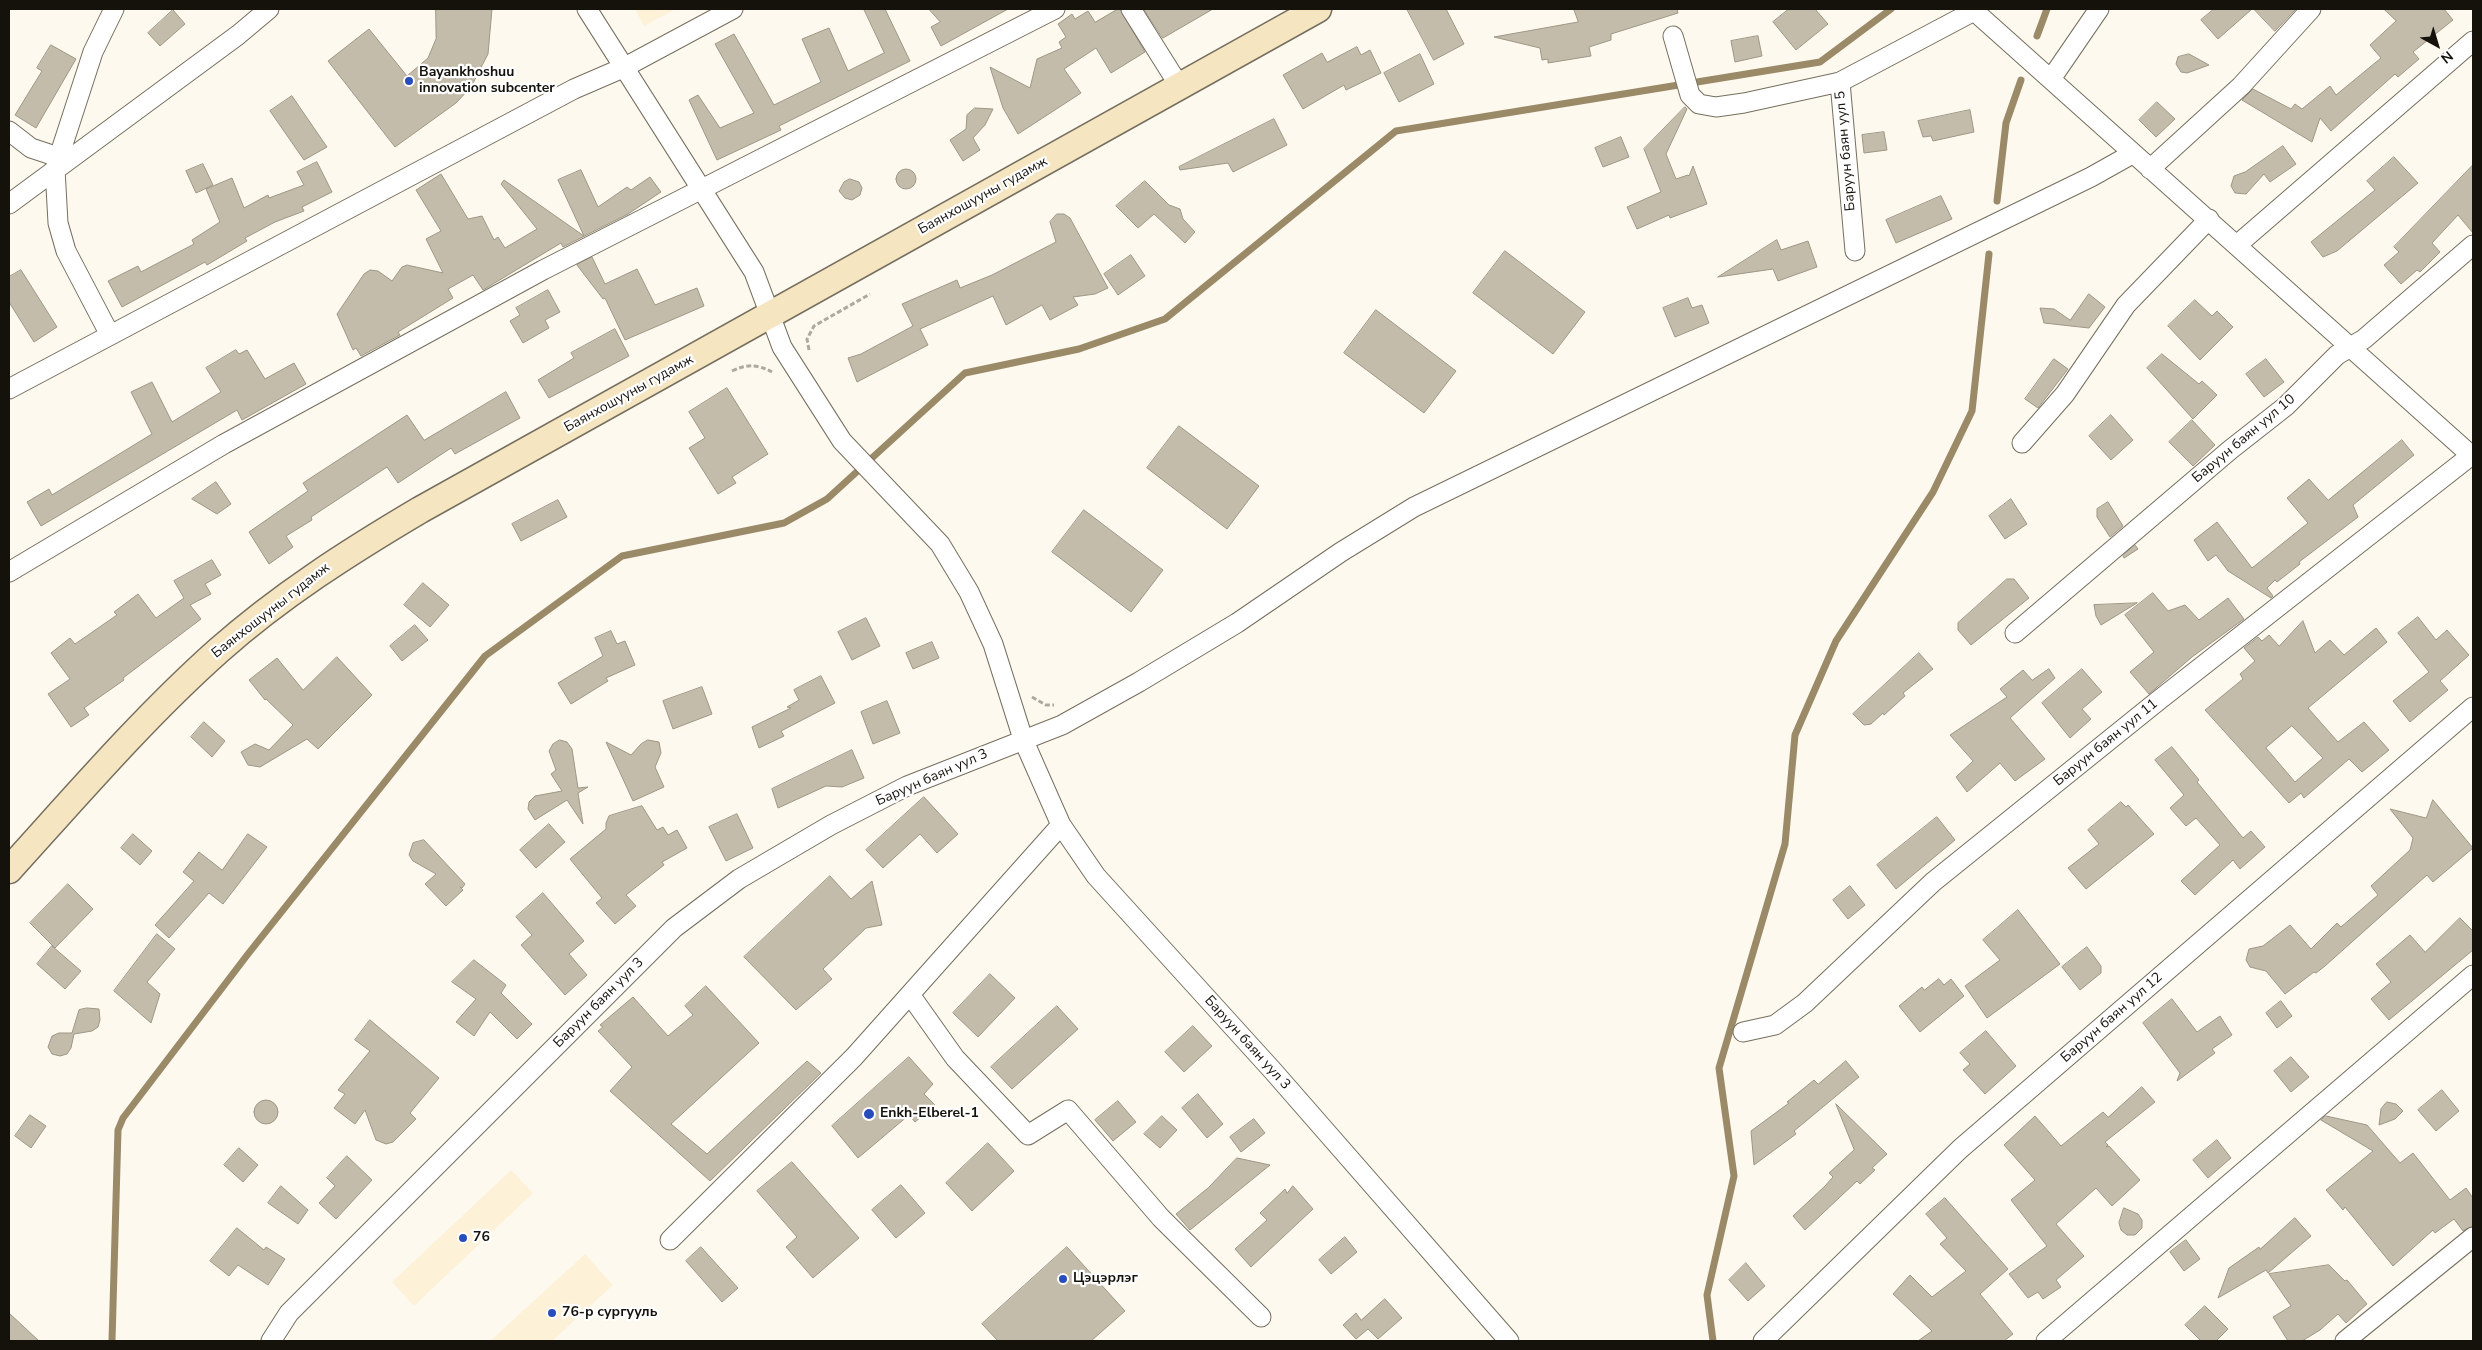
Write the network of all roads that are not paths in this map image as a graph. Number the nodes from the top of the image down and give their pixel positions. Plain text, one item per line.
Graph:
1 (114, 9) edge
2 (269, 9) edge
3 (587, 9) edge
4 (733, 9) edge
5 (1055, 9) edge
6 (1131, 9) edge
7 (1318, 9) edge
8 (2099, 9) edge
9 (2311, 9) edge
10 (1973, 10) edge
11 (1673, 36) dead end
12 (2473, 41) edge
13 (625, 67) junction
14 (2051, 79) junction
15 (1840, 82) junction
16 (1180, 87) junction
17 (9, 131) edge
18 (2132, 154) junction
19 (57, 163) junction
20 (2150, 169) junction
21 (701, 189) junction
22 (9, 204) edge
23 (2208, 219) junction
24 (2236, 245) junction
25 (2473, 245) edge
26 (1855, 251) dead end
27 (770, 315) junction
28 (110, 335) junction
29 (2352, 348) junction
30 (9, 389) edge
31 (2022, 443) dead end
32 (2473, 456) edge
33 (9, 572) edge
34 (2015, 633) dead end
35 (2473, 707) edge
36 (1023, 739) junction
37 (1061, 826) junction
38 (9, 870) edge
39 (2473, 975) edge
40 (911, 996) junction
41 (1743, 1032) dead end
42 (2473, 1237) edge
43 (670, 1240) dead end
44 (1261, 1317) dead end
45 (271, 1341) edge
46 (1509, 1341) edge
47 (1762, 1341) edge
48 (2046, 1341) edge
49 (2345, 1341) edge

1 - 19 street
2 - 19 street
3 - 13 street
4 - 13 street
5 - 21 street
6 - 16 street
7 - 16 main road, Баянхошууны гудамж
8 - 14 street
9 - 20 street
10 - 14 street
10 - 15 street, Баруун баян уул 5
11 - 15 street
12 - 24 street
13 - 21 street
13 - 28 street
14 - 18 street
15 - 26 street, Баруун баян уул 5
16 - 27 main road, Баянхошууны гудамж
17 - 19 street
18 - 20 street
18 - 36 street
19 - 22 street
19 - 28 street
20 - 23 street
21 - 27 street
21 - 33 street
23 - 24 street
23 - 31 street
24 - 29 street
25 - 29 street, Баруун баян уул 10
27 - 36 street
27 - 38 main road, Баянхошууны гудамж
28 - 30 street
29 - 32 street
29 - 34 street, Баруун баян уул 10
32 - 41 street, Баруун баян уул 11
35 - 47 street, Баруун баян уул 12
36 - 37 street, Баруун баян уул 3
36 - 45 street, Баруун баян уул 3
37 - 40 street
37 - 46 street, Баруун баян уул 3
39 - 48 street
40 - 43 street
40 - 44 street
42 - 49 street

